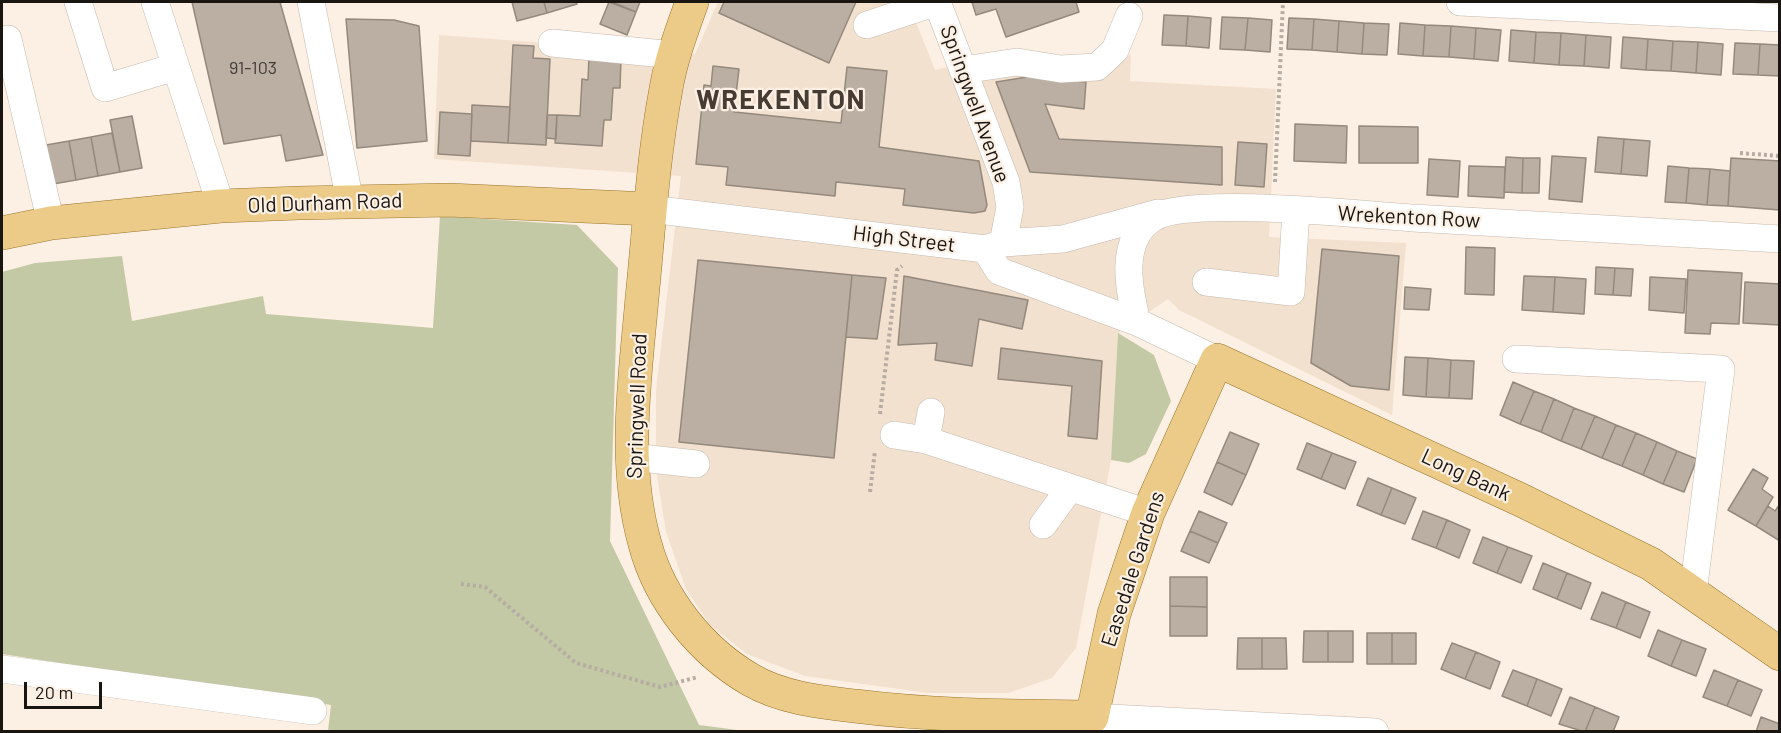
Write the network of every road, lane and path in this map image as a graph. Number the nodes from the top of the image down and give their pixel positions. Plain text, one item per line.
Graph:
1 (78, 2) edge
2 (155, 2) edge
3 (311, 2) edge
4 (692, 2) edge
5 (937, 2) edge
6 (1283, 2) edge
7 (1460, 2) edge
8 (1497, 3) edge
9 (1129, 16) dead end
10 (1779, 18) edge
11 (867, 25) dead end
12 (8, 39) dead end
13 (552, 43) dead end
14 (674, 54) junction
15 (175, 67) junction
16 (963, 70) junction
17 (1740, 153) dead end
18 (1779, 156) edge
19 (350, 202) junction
20 (221, 206) junction
21 (650, 209) junction
22 (1167, 210) junction
23 (1285, 210) junction
24 (51, 223) junction
25 (2, 233) edge
26 (1779, 239) edge
27 (913, 240) junction
28 (994, 246) junction
29 (1206, 282) dead end
30 (1137, 322) junction
31 (1516, 359) dead end
32 (1217, 360) junction
33 (931, 412) dead end
34 (883, 434) junction
35 (926, 440) junction
36 (631, 457) junction
37 (696, 464) dead end
38 (1070, 488) junction
39 (870, 492) dead end
40 (1148, 513) junction
41 (1043, 525) dead end
42 (461, 584) dead end
43 (1693, 593) junction
44 (1779, 654) edge
45 (734, 668) junction
46 (2, 669) edge
47 (313, 711) dead end
48 (1093, 724) edge
49 (1357, 731) edge

1 - 15 street
2 - 15 street
3 - 19 street
4 - 14 main road, Springwell Road
5 - 11 street
5 - 16 street, Springwell Avenue
6 - 23 path
7 - 8 street
8 - 10 street
9 - 16 street
12 - 24 street
13 - 14 street
14 - 21 main road, Springwell Road
15 - 20 street
16 - 28 street, Springwell Avenue
17 - 18 path
19 - 20 main road, Old Durham Road
19 - 21 main road, Old Durham Road
20 - 24 main road, Old Durham Road
21 - 27 street, High Street
21 - 36 main road, Springwell Road
22 - 23 street, Wrekenton Row
22 - 28 street, Wrekenton Row
22 - 30 street
23 - 26 street, Wrekenton Row
23 - 29 street
24 - 25 main road, Old Durham Road
27 - 28 street, High Street
27 - 34 path
28 - 30 street, High Street
30 - 32 street, Long Bank
31 - 43 street
32 - 40 main road, Easedale Gardens
32 - 43 main road, Long Bank
33 - 35 street
34 - 35 street
34 - 39 path
35 - 38 street
36 - 37 street
36 - 45 main road, Springwell Road
38 - 40 street
38 - 41 street
40 - 48 main road, Easedale Gardens
42 - 45 path
43 - 44 main road, Long Bank
45 - 48 main road, Springwell Road
46 - 47 street
48 - 49 street

